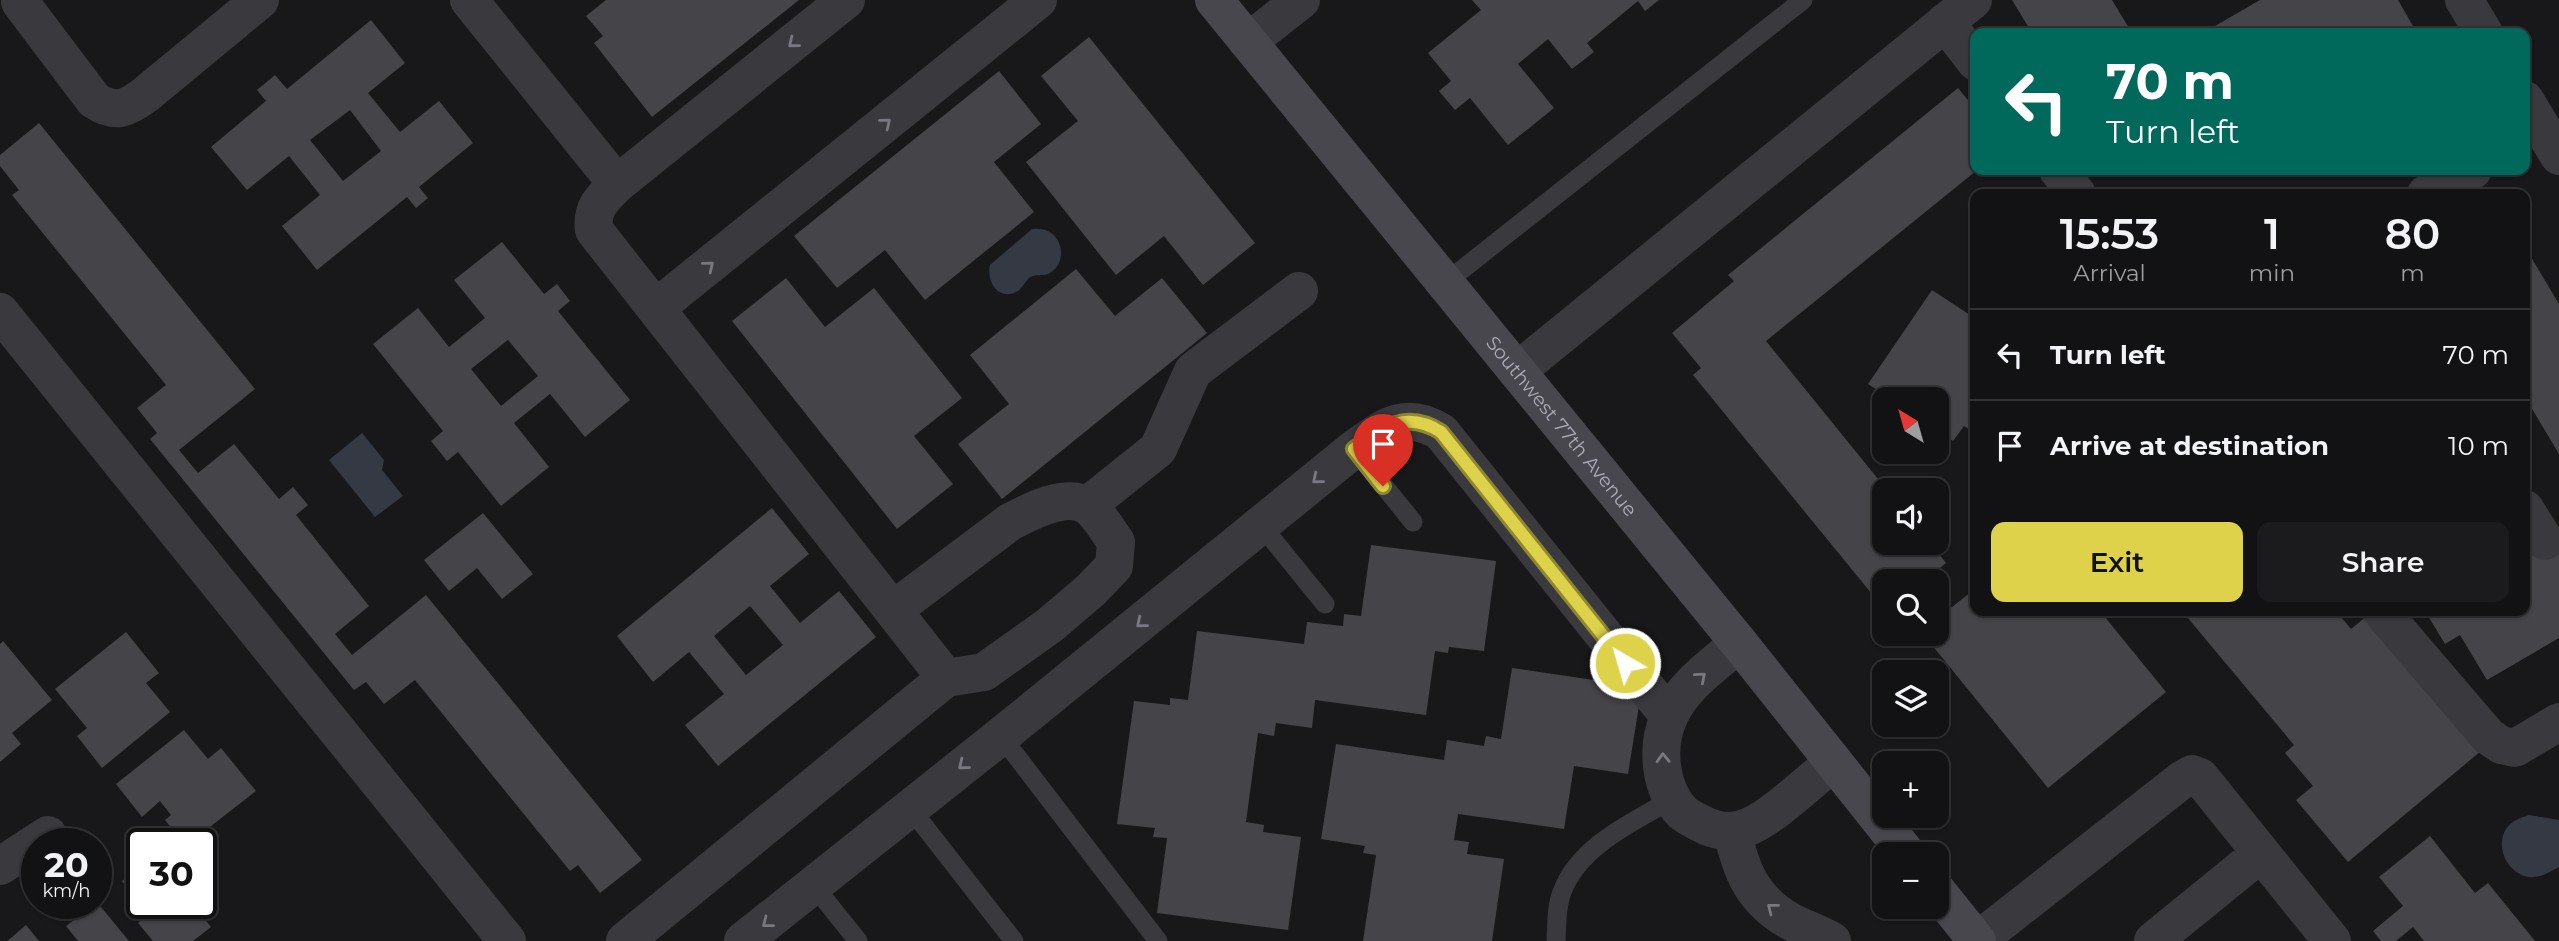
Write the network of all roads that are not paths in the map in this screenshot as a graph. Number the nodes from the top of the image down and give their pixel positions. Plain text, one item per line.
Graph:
1 (260, 0) edge
2 (469, 0) edge
3 (846, 0) edge
4 (1038, 0) edge
5 (1214, 0) edge
6 (1301, 0) edge
7 (1803, 0) edge
8 (2464, 0) edge
9 (14, 7) edge
10 (1959, 11) edge
11 (2481, 28) edge
12 (1248, 41) junction
13 (1970, 44) edge
14 (2530, 112) edge
15 (2543, 144) edge
16 (2062, 175) edge
17 (2463, 175) edge
18 (617, 184) junction
19 (2073, 189) edge
20 (2436, 189) edge
21 (1445, 283) junction
22 (1299, 291) dead end
23 (656, 309) junction
24 (0, 312) edge
25 (1517, 371) junction
26 (1354, 449) junction
27 (1088, 505) junction
28 (2530, 517) edge
29 (1413, 522) dead end
30 (1261, 525) junction
31 (2545, 541) dead end
32 (1325, 604) dead end
33 (893, 610) junction
34 (2385, 616) edge
35 (1739, 643) junction
36 (946, 678) junction
37 (1669, 716) junction
38 (2559, 722) edge
39 (1001, 736) junction
40 (1834, 762) junction
41 (1673, 799) junction
42 (910, 808) junction
43 (1732, 831) junction
44 (1898, 842) edge
45 (21, 852) edge
46 (2261, 853) junction
47 (0, 866) edge
48 (814, 886) junction
49 (1949, 906) edge
50 (507, 941) edge
51 (625, 941) edge
52 (743, 941) edge
53 (858, 941) edge
54 (1014, 941) edge
55 (1158, 941) edge
56 (1556, 941) edge
57 (1832, 941) edge
58 (1977, 941) edge
59 (2153, 941) edge
60 (2332, 941) edge

1 - 9 street
2 - 18 street
3 -> 18 street
23 -> 4 street
5 - 12 street, Southwest 77th Avenue
6 - 12 street
7 - 21 lane
8 - 11 street
10 - 13 street
10 - 25 street
12 - 21 street, Southwest 77th Avenue
14 - 15 street
16 - 19 street
17 - 20 street
18 - 23 street
21 - 25 street, Southwest 77th Avenue
22 - 27 street
23 - 33 street
24 - 50 street
25 - 35 street, Southwest 77th Avenue
26 - 29 lane
26 -> 30 street
26 - 37 street
27 - 33 street
27 - 36 street
28 - 31 street
30 - 32 lane
30 -> 39 street
33 - 36 street
34 - 38 street
37 -> 35 street
35 - 40 street, Southwest 77th Avenue
36 - 51 street
41 -> 37 street
39 -> 42 street
39 - 55 lane
40 - 43 street
40 - 44 street, Southwest 77th Avenue
41 - 43 street
41 - 56 lane
42 - 48 street
42 - 54 lane
57 -> 43 street
45 - 47 street
46 - 58 street
46 - 59 street
46 - 60 street
48 -> 52 street
48 - 53 lane
49 - 58 street

